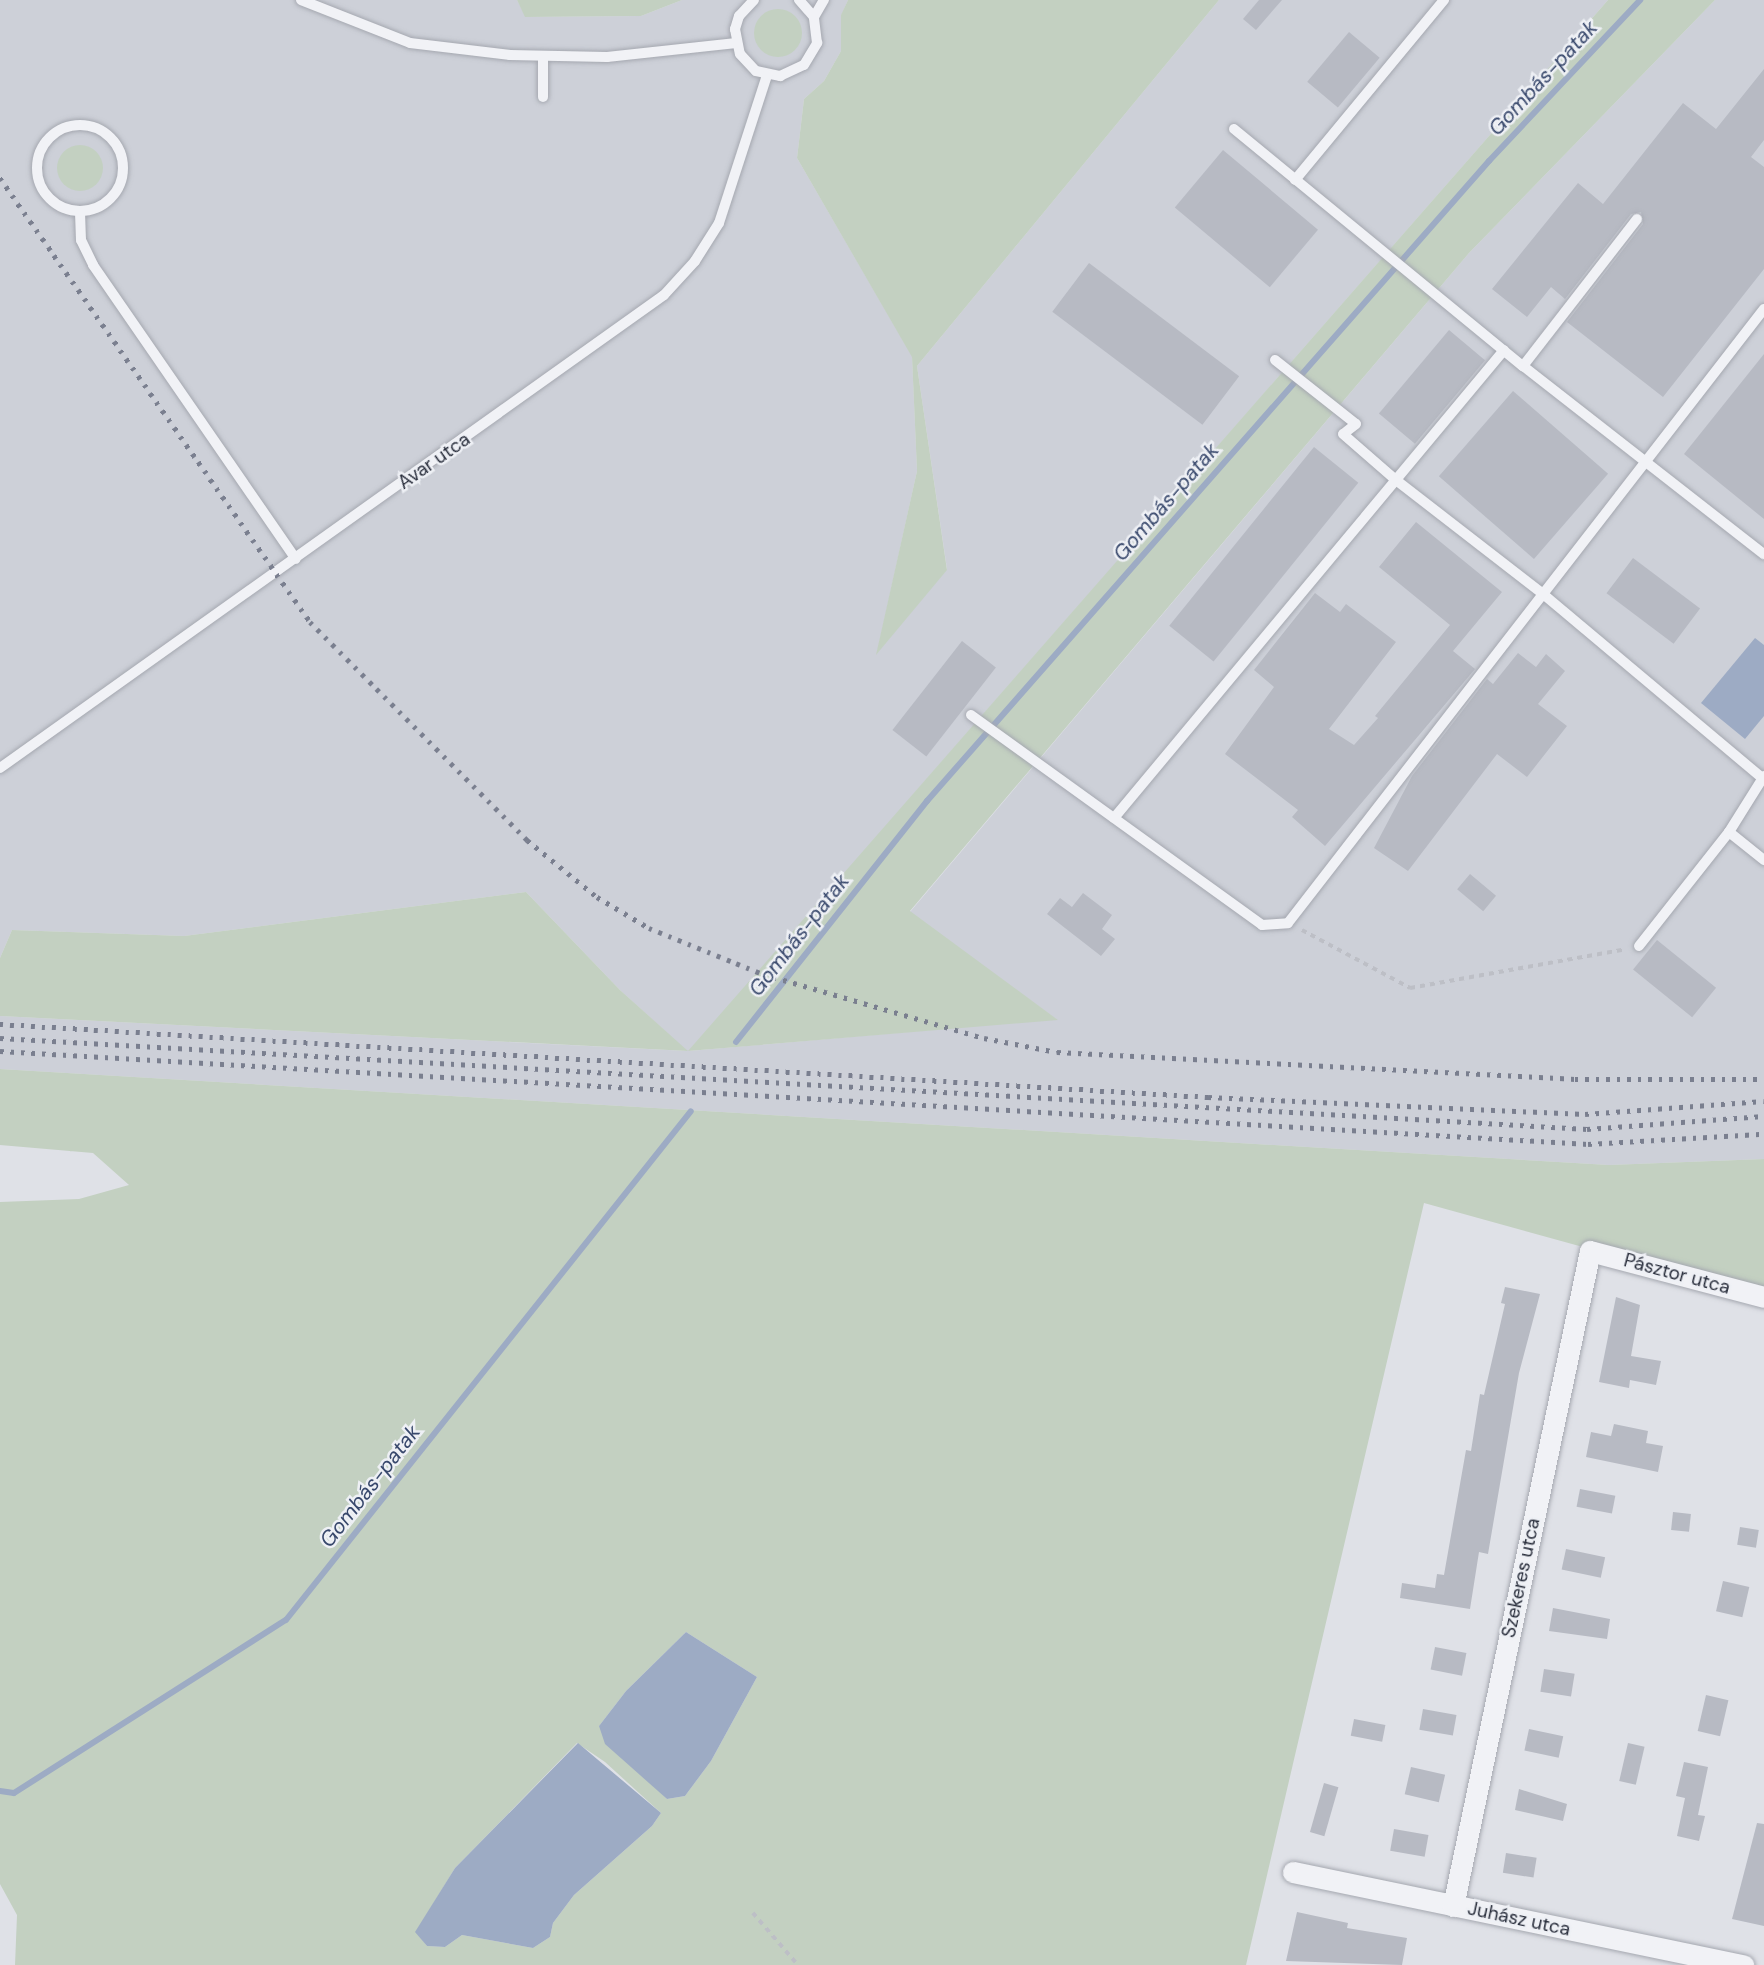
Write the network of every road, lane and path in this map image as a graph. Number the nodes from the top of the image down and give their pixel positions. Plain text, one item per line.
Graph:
1 (301, 0) edge
2 (754, 0) edge
3 (799, 0) edge
4 (824, 0) edge
5 (1444, 0) edge
6 (814, 17) junction
7 (736, 43) junction
8 (543, 56) junction
9 (767, 75) junction
10 (543, 97) dead end
11 (1234, 129) dead end
12 (1295, 180) junction
13 (80, 212) junction
14 (1637, 219) dead end
15 (1764, 309) edge
16 (1504, 350) junction
17 (1275, 360) dead end
18 (1523, 366) junction
19 (1645, 463) junction
20 (1396, 480) junction
21 (1764, 554) edge
22 (296, 559) junction
23 (1543, 594) junction
24 (971, 715) dead end
25 (0, 768) edge
26 (1763, 777) edge
27 (1114, 818) junction
28 (1729, 832) junction
29 (1764, 860) edge
30 (1288, 923) junction
31 (1639, 946) joint
32 (1590, 1251) joint
33 (1764, 1297) edge
34 (1293, 1872) dead end
35 (1453, 1906) junction
36 (753, 1913) dead end
37 (798, 1965) edge
38 (1744, 1965) edge

1 - 8 lane
2 - 7 lane
3 - 6 lane
4 - 6 lane
5 - 12 lane
6 - 9 lane
7 - 8 lane
7 - 9 lane
8 - 10 lane
9 - 22 lane, Avar utca
11 - 12 lane
12 - 16 lane
13 - 13 lane
13 - 22 lane
14 - 18 lane
15 - 19 lane
16 - 18 lane
16 - 20 lane
17 - 20 lane
18 - 19 lane
19 - 21 lane
19 - 23 lane
20 - 23 lane
20 - 27 lane
22 - 25 lane, Avar utca
23 - 26 lane
23 - 30 lane
24 - 27 lane
26 - 28 lane
27 - 30 lane
28 - 29 lane
28 - 31 lane
30 - 31 path
32 - 33 street, Pásztor utca
32 - 35 street, Szekeres utca
34 - 35 street, Juhász utca
35 - 38 street, Juhász utca
36 - 37 path

